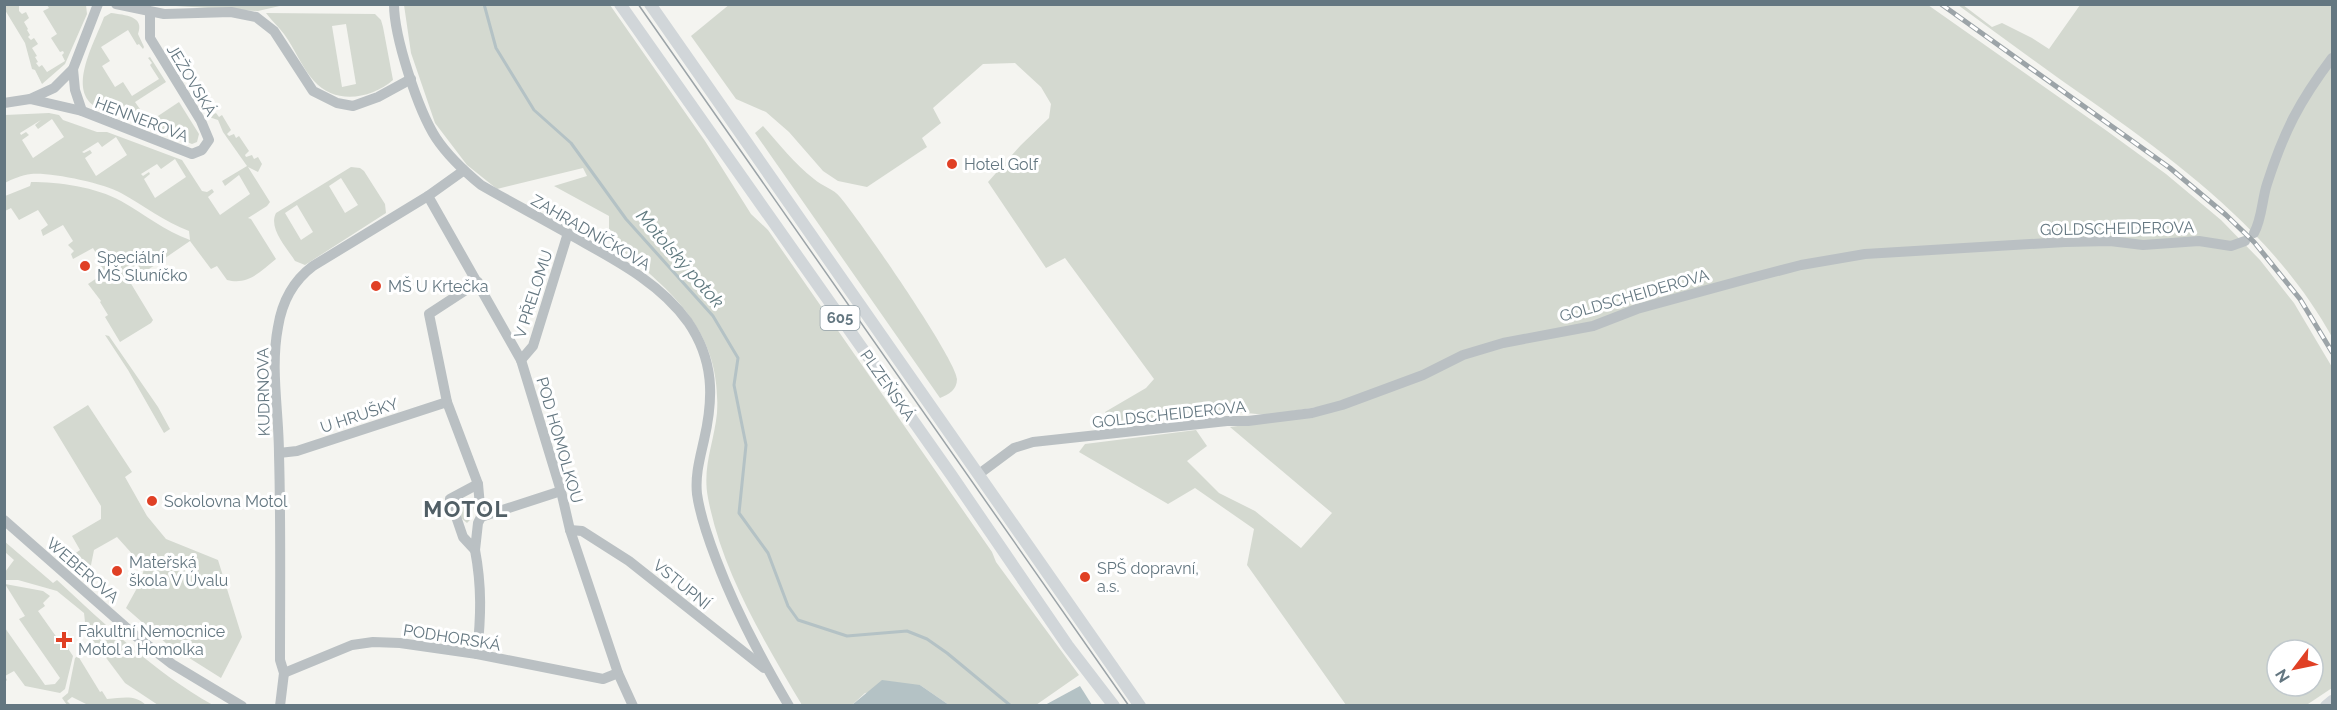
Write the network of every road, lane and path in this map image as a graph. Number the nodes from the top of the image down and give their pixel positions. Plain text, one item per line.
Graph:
1 (98, 4) edge
2 (116, 4) edge
3 (394, 4) edge
4 (620, 4) edge
5 (650, 4) edge
6 (150, 12) junction
7 (2332, 58) edge
8 (73, 69) junction
9 (411, 79) junction
10 (30, 99) junction
11 (4, 103) edge
12 (81, 111) junction
13 (192, 154) joint
14 (463, 171) junction
15 (428, 196) junction
16 (568, 233) junction
17 (2254, 233) dead end
18 (2245, 241) dead end
19 (478, 282) junction
20 (521, 360) junction
21 (447, 402) junction
22 (279, 453) junction
23 (979, 474) junction
24 (478, 484) junction
25 (561, 491) junction
26 (481, 517) junction
27 (4, 520) edge
28 (570, 530) junction
29 (475, 550) junction
30 (477, 654) junction
31 (769, 672) junction
32 (284, 673) junction
33 (618, 673) junction
34 (2332, 701) edge
35 (242, 705) edge
36 (280, 705) edge
37 (633, 705) edge
38 (789, 705) edge
39 (1114, 705) edge
40 (1140, 705) edge
41 (2326, 705) edge

1 - 8 street
2 - 6 street
3 - 9 street, ZAHRADNÍČKOVA
4 - 39 main road, PLZEŇSKÁ / 605
5 - 23 main road, PLZEŇSKÁ / 605
6 - 9 street
6 - 13 street, JEŽOVSKÁ
7 - 17 street
8 - 10 street
8 - 12 street, HENNEROVA
9 - 14 street, ZAHRADNÍČKOVA
10 - 11 street, HENNEROVA
10 - 12 street, HENNEROVA
12 - 13 street, HENNEROVA
14 - 15 street, KUDRNOVA
14 - 16 street, ZAHRADNÍČKOVA
15 - 19 street, POD HOMOLKOU
15 - 22 street, KUDRNOVA
16 - 20 street, V PŘELOMU
16 - 31 street, ZAHRADNÍČKOVA
18 - 23 street, GOLDSCHEIDEROVA
19 - 20 street, POD HOMOLKOU
19 - 21 street
20 - 25 street, POD HOMOLKOU
21 - 22 street, U HRUŠKY
21 - 24 street
22 - 32 street, KUDRNOVA
23 - 40 main road, PLZEŇSKÁ / 605
24 - 26 street
24 - 29 street
25 - 26 street
25 - 28 street, POD HOMOLKOU
26 - 29 street
27 - 35 street, WEBEROVA
28 - 31 street, VSTUPNÍ
28 - 33 street, POD HOMOLKOU
29 - 30 street
30 - 32 street, PODHORSKÁ
30 - 33 street, PODHORSKÁ
31 - 38 street, ZAHRADNÍČKOVA
32 - 36 street, KUDRNOVA
33 - 37 street, POD HOMOLKOU
34 - 41 main road

